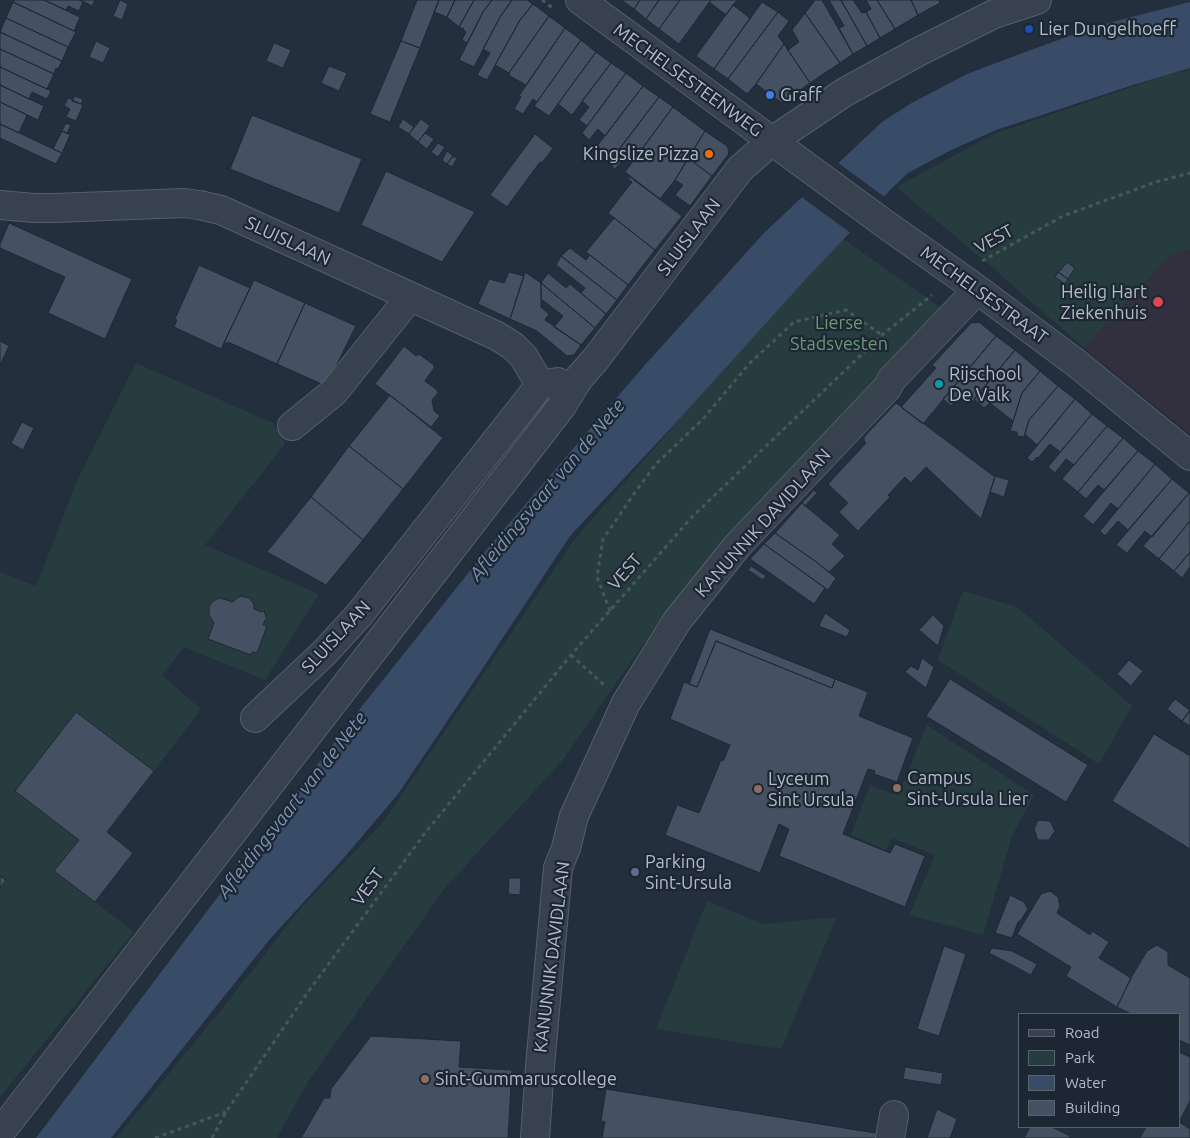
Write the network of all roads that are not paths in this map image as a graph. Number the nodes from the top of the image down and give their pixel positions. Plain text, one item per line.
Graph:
1 (580, 0) edge
2 (1037, 0) edge
3 (772, 141) junction
4 (0, 205) edge
5 (967, 282) junction
6 (410, 297) junction
7 (579, 378) junction
8 (540, 384) junction
9 (292, 426) dead end
10 (1190, 456) edge
11 (255, 718) dead end
12 (0, 1133) edge
13 (535, 1138) edge

1 - 3 street, MECHELSESTEENWEG
2 - 3 street, SLUISLAAN
3 - 5 street, MECHELSESTRAAT
3 - 7 street, SLUISLAAN
4 - 6 street, SLUISLAAN
5 - 10 street, MECHELSESTRAAT
5 - 13 street, KANUNNIK DAVIDLAAN
6 - 8 street, SLUISLAAN
6 - 9 street
7 - 8 street
7 - 12 street, SLUISLAAN
8 - 11 street, SLUISLAAN

